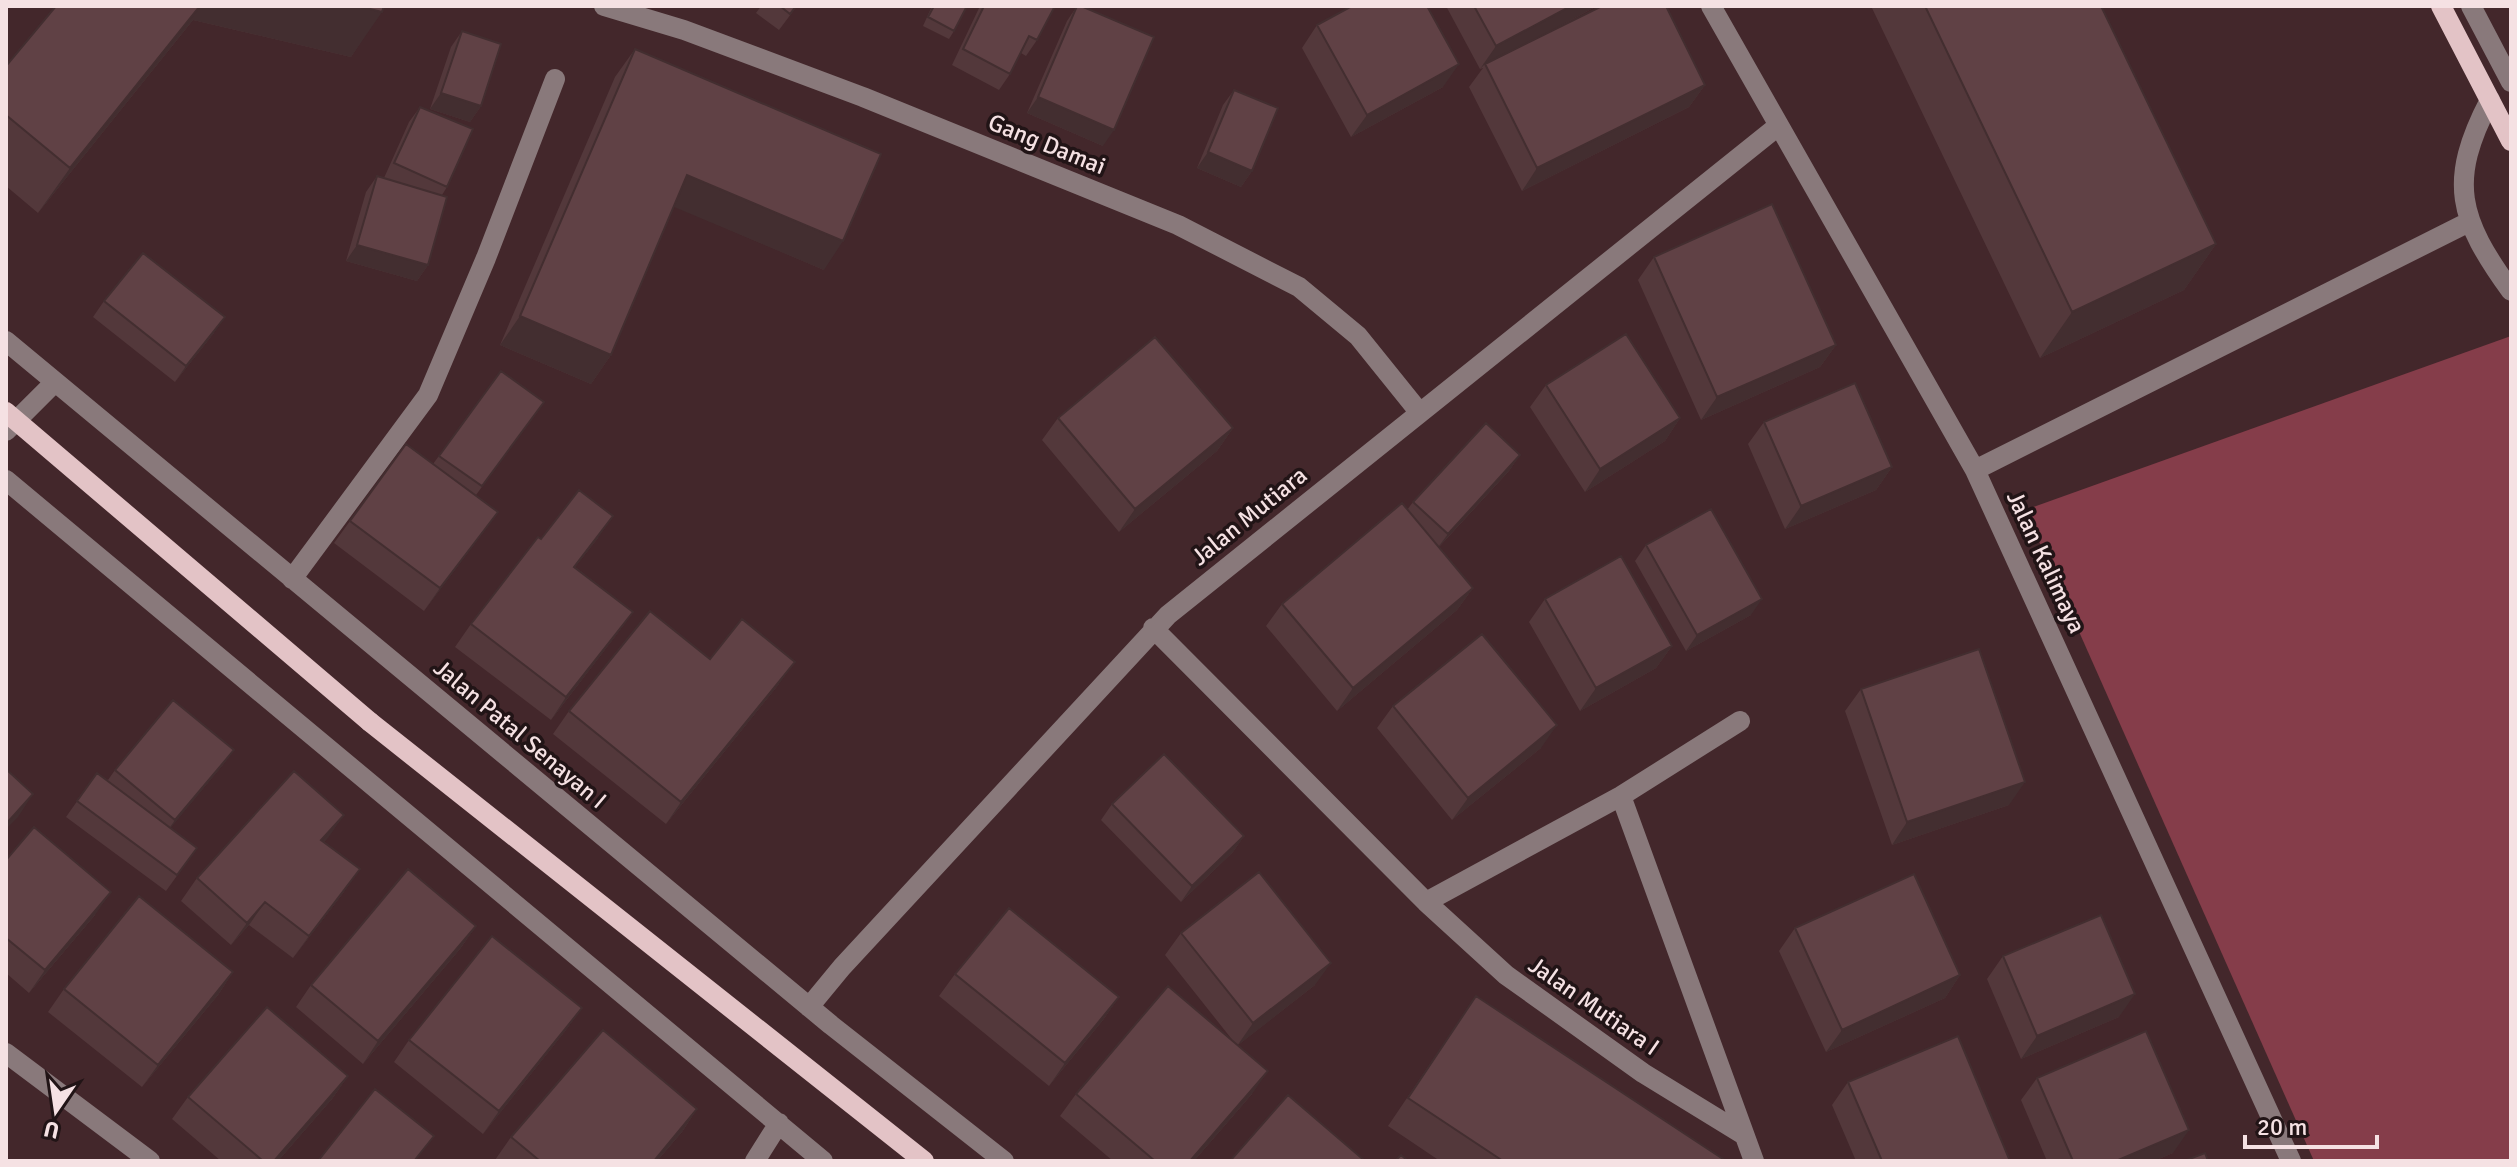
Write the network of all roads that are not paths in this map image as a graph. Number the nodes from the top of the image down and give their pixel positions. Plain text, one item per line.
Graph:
1 (604, 6) edge
2 (1711, 6) edge
3 (2441, 6) edge
4 (2471, 6) edge
5 (555, 79) dead end
6 (2511, 82) edge
7 (2490, 100) junction
8 (1778, 126) junction
9 (2511, 141) edge
10 (2469, 222) junction
11 (2511, 291) edge
12 (6, 341) edge
13 (55, 382) junction
14 (6, 412) edge
15 (1420, 413) junction
16 (6, 431) edge
17 (1975, 470) junction
18 (6, 480) edge
19 (292, 579) junction
20 (1153, 628) junction
21 (1740, 721) dead end
22 (1621, 796) junction
23 (1426, 902) junction
24 (809, 1007) junction
25 (6, 1053) edge
26 (779, 1123) junction
27 (1744, 1135) junction
28 (150, 1161) edge
29 (755, 1161) edge
30 (823, 1161) edge
31 (924, 1161) edge
32 (1004, 1161) edge
33 (1754, 1161) edge
34 (2291, 1161) edge

1 - 15 street, Gang Damai
2 - 8 street, Jalan Kalimaya
3 - 7 main road
4 - 6 street
5 - 19 street
7 - 9 main road
7 - 10 street
8 - 15 street, Jalan Mutiara
8 - 17 street, Jalan Kalimaya
10 - 11 street
10 - 17 street
12 - 13 street, Jalan Patal Senayan I
13 - 16 street
13 - 19 street, Jalan Patal Senayan I
14 - 31 main road, bridge
15 - 20 street, Jalan Mutiara
17 - 34 street, Jalan Kalimaya
18 - 26 street
19 - 24 street, Jalan Patal Senayan I
20 - 23 street, Jalan Mutiara I
20 - 24 street, Jalan Mutiara
21 - 22 street
22 - 23 street
22 - 27 street
23 - 27 street, Jalan Mutiara I
24 - 32 street, Jalan Patal Senayan I
25 - 28 street
26 - 29 street
26 - 30 street
27 - 33 street

